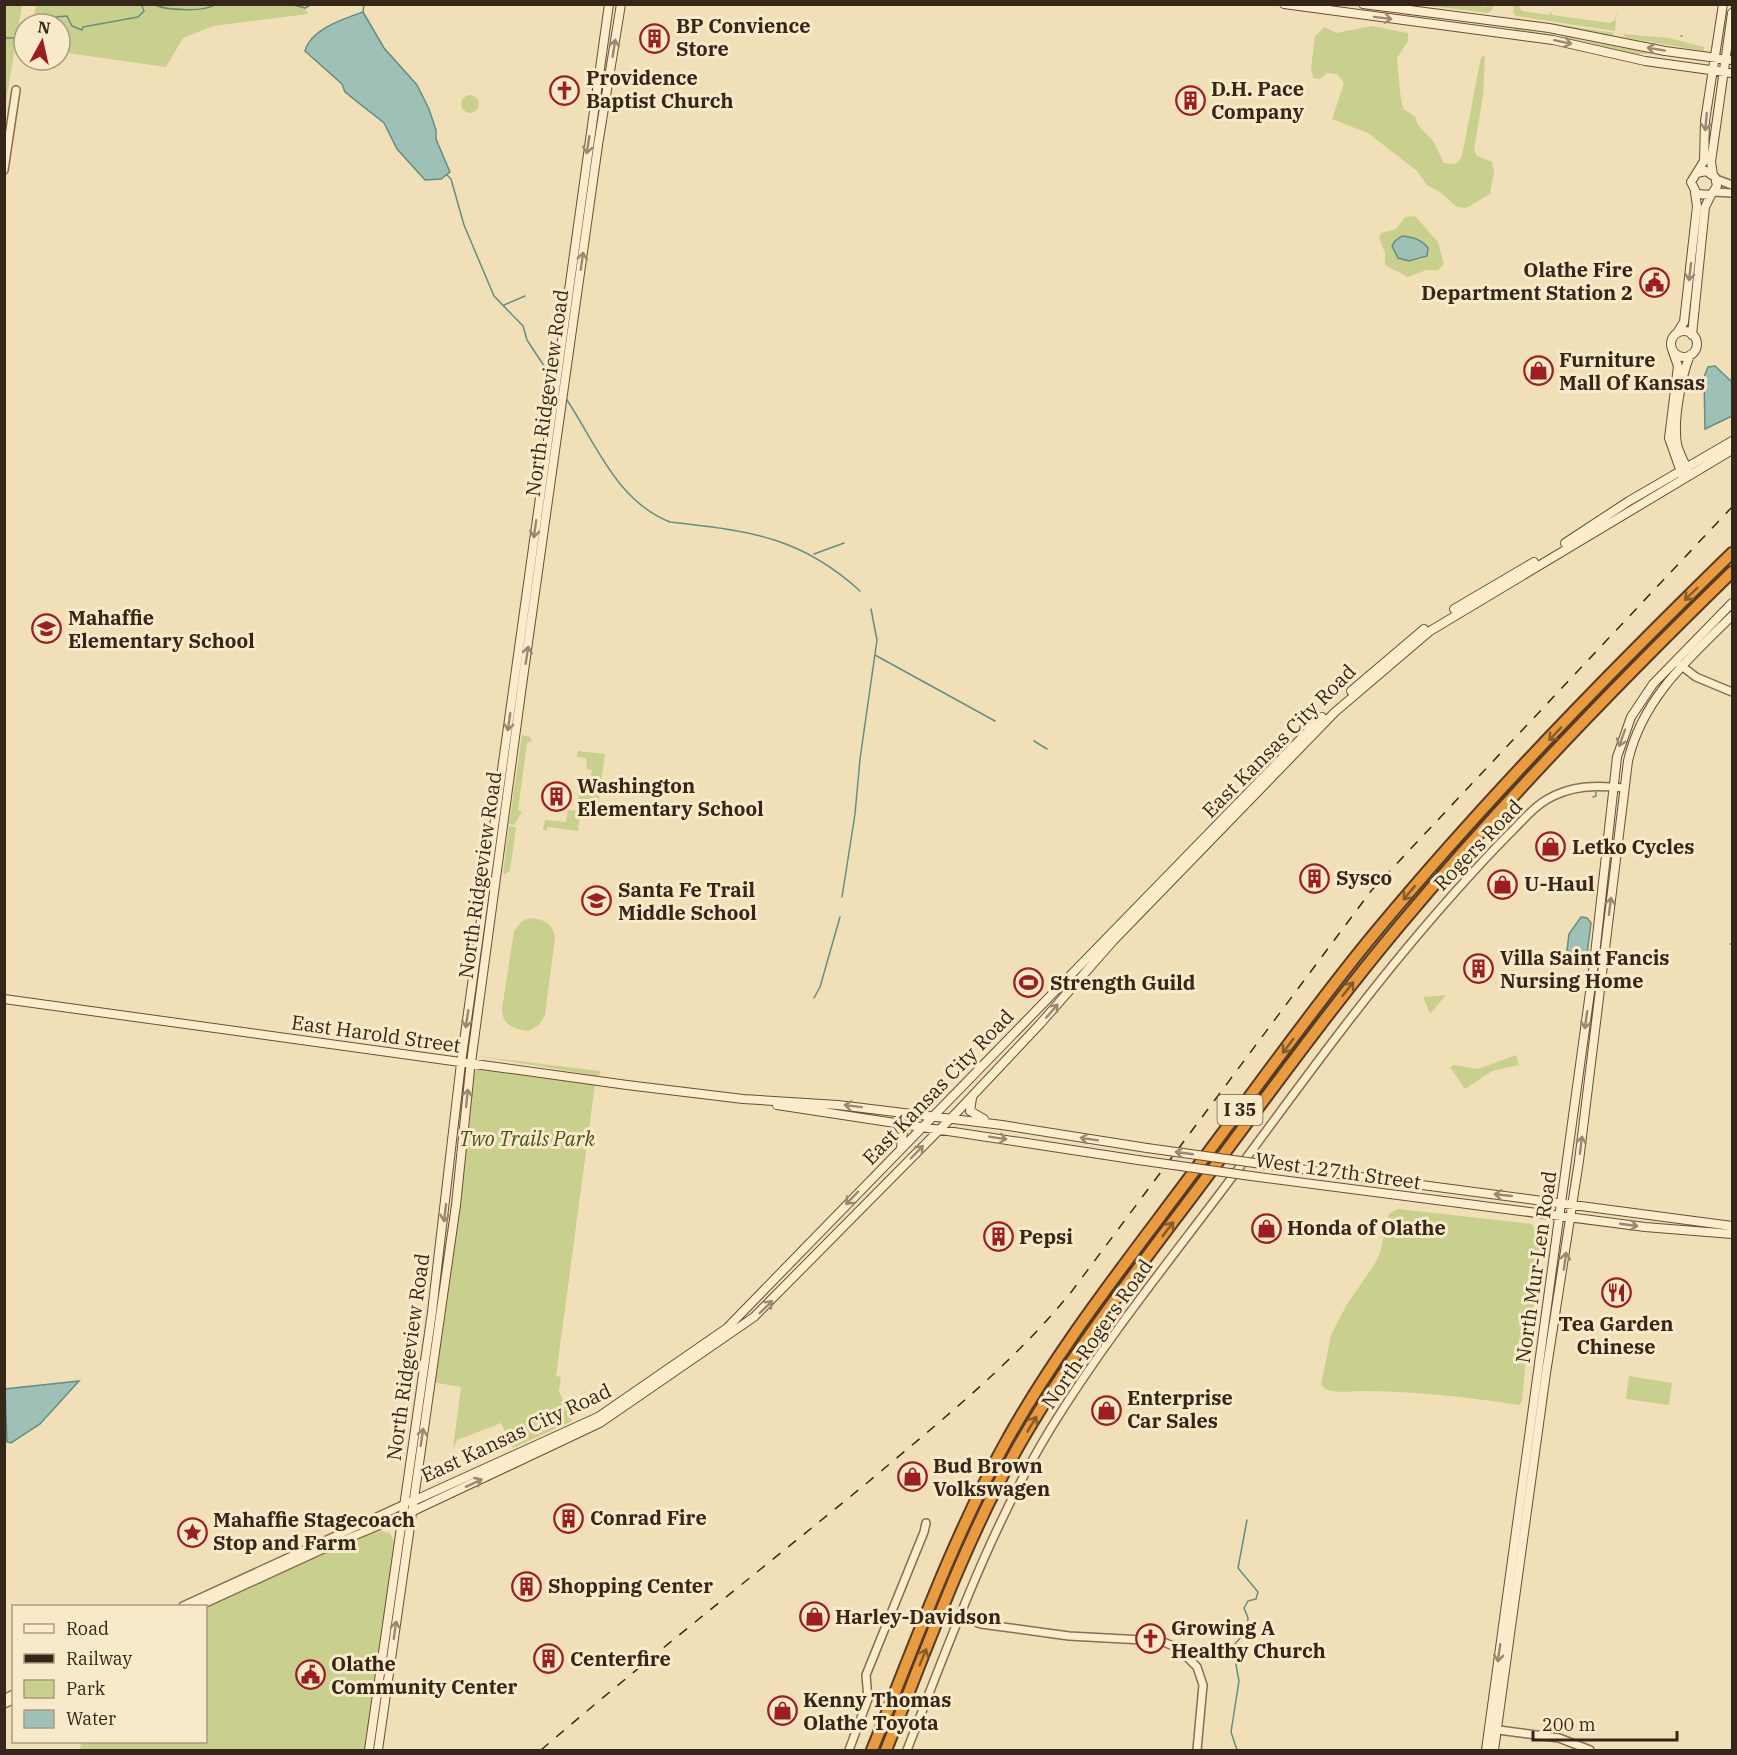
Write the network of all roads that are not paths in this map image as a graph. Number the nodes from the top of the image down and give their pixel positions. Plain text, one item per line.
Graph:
1 (609, 4) edge
2 (621, 4) edge
3 (1284, 4) edge
4 (1363, 4) edge
5 (1723, 4) edge
6 (1732, 13) edge
7 (1714, 57) junction
8 (1729, 59) edge
9 (1712, 70) junction
10 (1728, 72) edge
11 (16, 90) dead end
12 (4, 170) edge
13 (1697, 173) junction
14 (1714, 177) junction
15 (1732, 185) edge
16 (1695, 193) junction
17 (1732, 193) edge
18 (1712, 194) junction
19 (1677, 333) junction
20 (1692, 335) junction
21 (1673, 352) junction
22 (1690, 355) junction
23 (1732, 441) edge
24 (1732, 450) edge
25 (1685, 473) junction
26 (1732, 553) edge
27 (1732, 572) edge
28 (1732, 603) edge
29 (1732, 616) edge
30 (1675, 660) junction
31 (1682, 667) junction
32 (1732, 692) edge
33 (1612, 787) junction
34 (1624, 788) junction
35 (1383, 976) joint
36 (4, 999) edge
37 (461, 1062) junction
38 (471, 1064) junction
39 (973, 1095) junction
40 (743, 1099) junction
41 (932, 1116) junction
42 (950, 1119) junction
43 (896, 1123) junction
44 (1002, 1125) junction
45 (921, 1127) junction
46 (940, 1129) junction
47 (901, 1148) junction
48 (1561, 1202) junction
49 (1573, 1203) junction
50 (1560, 1215) junction
51 (1571, 1216) junction
52 (1732, 1226) edge
53 (1732, 1234) edge
54 (413, 1501) junction
55 (404, 1505) junction
56 (412, 1512) junction
57 (402, 1516) junction
58 (926, 1523) dead end
59 (185, 1605) edge
60 (201, 1605) edge
61 (961, 1617) junction
62 (1488, 1729) junction
63 (1497, 1730) junction
64 (369, 1750) edge
65 (378, 1750) edge
66 (849, 1750) edge
67 (872, 1750) edge
68 (886, 1750) edge
69 (907, 1750) edge
70 (1197, 1750) edge
71 (1486, 1750) edge
72 (1494, 1750) edge
73 (1590, 1750) edge

1 -> 37 main road, North Ridgeview Road
38 -> 2 main road, North Ridgeview Road
3 -> 9 main road
7 -> 4 main road
5 - 7 main road
6 - 8 main road
7 - 8 main road
7 - 9 main road
8 - 10 main road
9 - 10 main road
9 -> 13 main road
10 - 14 main road
11 - 12 street
13 - 14 main road
13 - 16 main road
14 - 15 street
14 - 18 main road
16 - 18 main road
16 -> 19 main road
17 - 18 street
18 - 20 main road
19 - 20 main road
19 - 21 main road
20 - 22 main road
21 - 22 main road
21 - 25 main road
22 - 25 main road
23 - 25 main road
24 - 25 main road
39 -> 25 main road, East Kansas City Road
25 - 41 main road, East Kansas City Road
26 -> 67 highway, I 35
68 -> 27 highway, I 35
28 - 30 main road, North Mur-Len Road
29 - 31 main road, North Mur-Len Road
30 - 31 street
30 -> 33 main road, North Mur-Len Road
31 - 32 street
31 - 34 main road, North Mur-Len Road
33 - 34 street, Rogers Road
33 - 35 street, Rogers Road
33 -> 48 main road, North Mur-Len Road
49 -> 34 main road, North Mur-Len Road
35 - 61 street, North Rogers Road
36 - 37 main road, East Harold Street
37 - 38 main road, East Harold Street
37 -> 55 main road, North Ridgeview Road
38 - 40 main road, East Harold Street
54 -> 38 main road, North Ridgeview Road
39 - 42 main road, East Kansas City Road
39 - 44 main road
41 -> 40 main road, East Harold Street
40 - 43 main road, East Harold Street
41 - 42 main road, East Harold Street
41 - 45 main road, East Kansas City Road
42 - 44 main road, West 127th Street
42 - 46 main road, East Kansas City Road
43 - 45 main road, East Harold Street
43 - 47 main road
48 -> 44 main road, West 127th Street, bridge
45 - 46 main road, East Harold Street
45 - 47 main road, East Kansas City Road
46 -> 50 main road, West 127th Street, bridge
56 -> 46 main road, East Kansas City Road
47 -> 54 main road, East Kansas City Road
48 - 49 main road, West 127th Street
48 - 50 main road, North Mur-Len Road
49 - 51 main road, North Mur-Len Road
49 - 52 main road, West 127th Street
50 - 51 main road, West 127th Street
50 -> 62 main road, North Mur-Len Road
51 -> 53 main road, West 127th Street
63 -> 51 main road, North Mur-Len Road
54 - 55 main road, East Kansas City Road
54 - 56 main road, North Ridgeview Road
55 - 57 main road, North Ridgeview Road
55 - 59 street, East Kansas City Road
56 - 57 main road, East Kansas City Road
65 -> 56 main road, North Ridgeview Road
57 - 60 street, East Kansas City Road
57 - 64 main road, North Ridgeview Road
58 - 66 street
61 - 69 street, North Rogers Road
61 - 70 street
62 - 63 street
62 - 71 main road, North Mur-Len Road
63 - 72 main road, North Mur-Len Road
63 - 73 street

